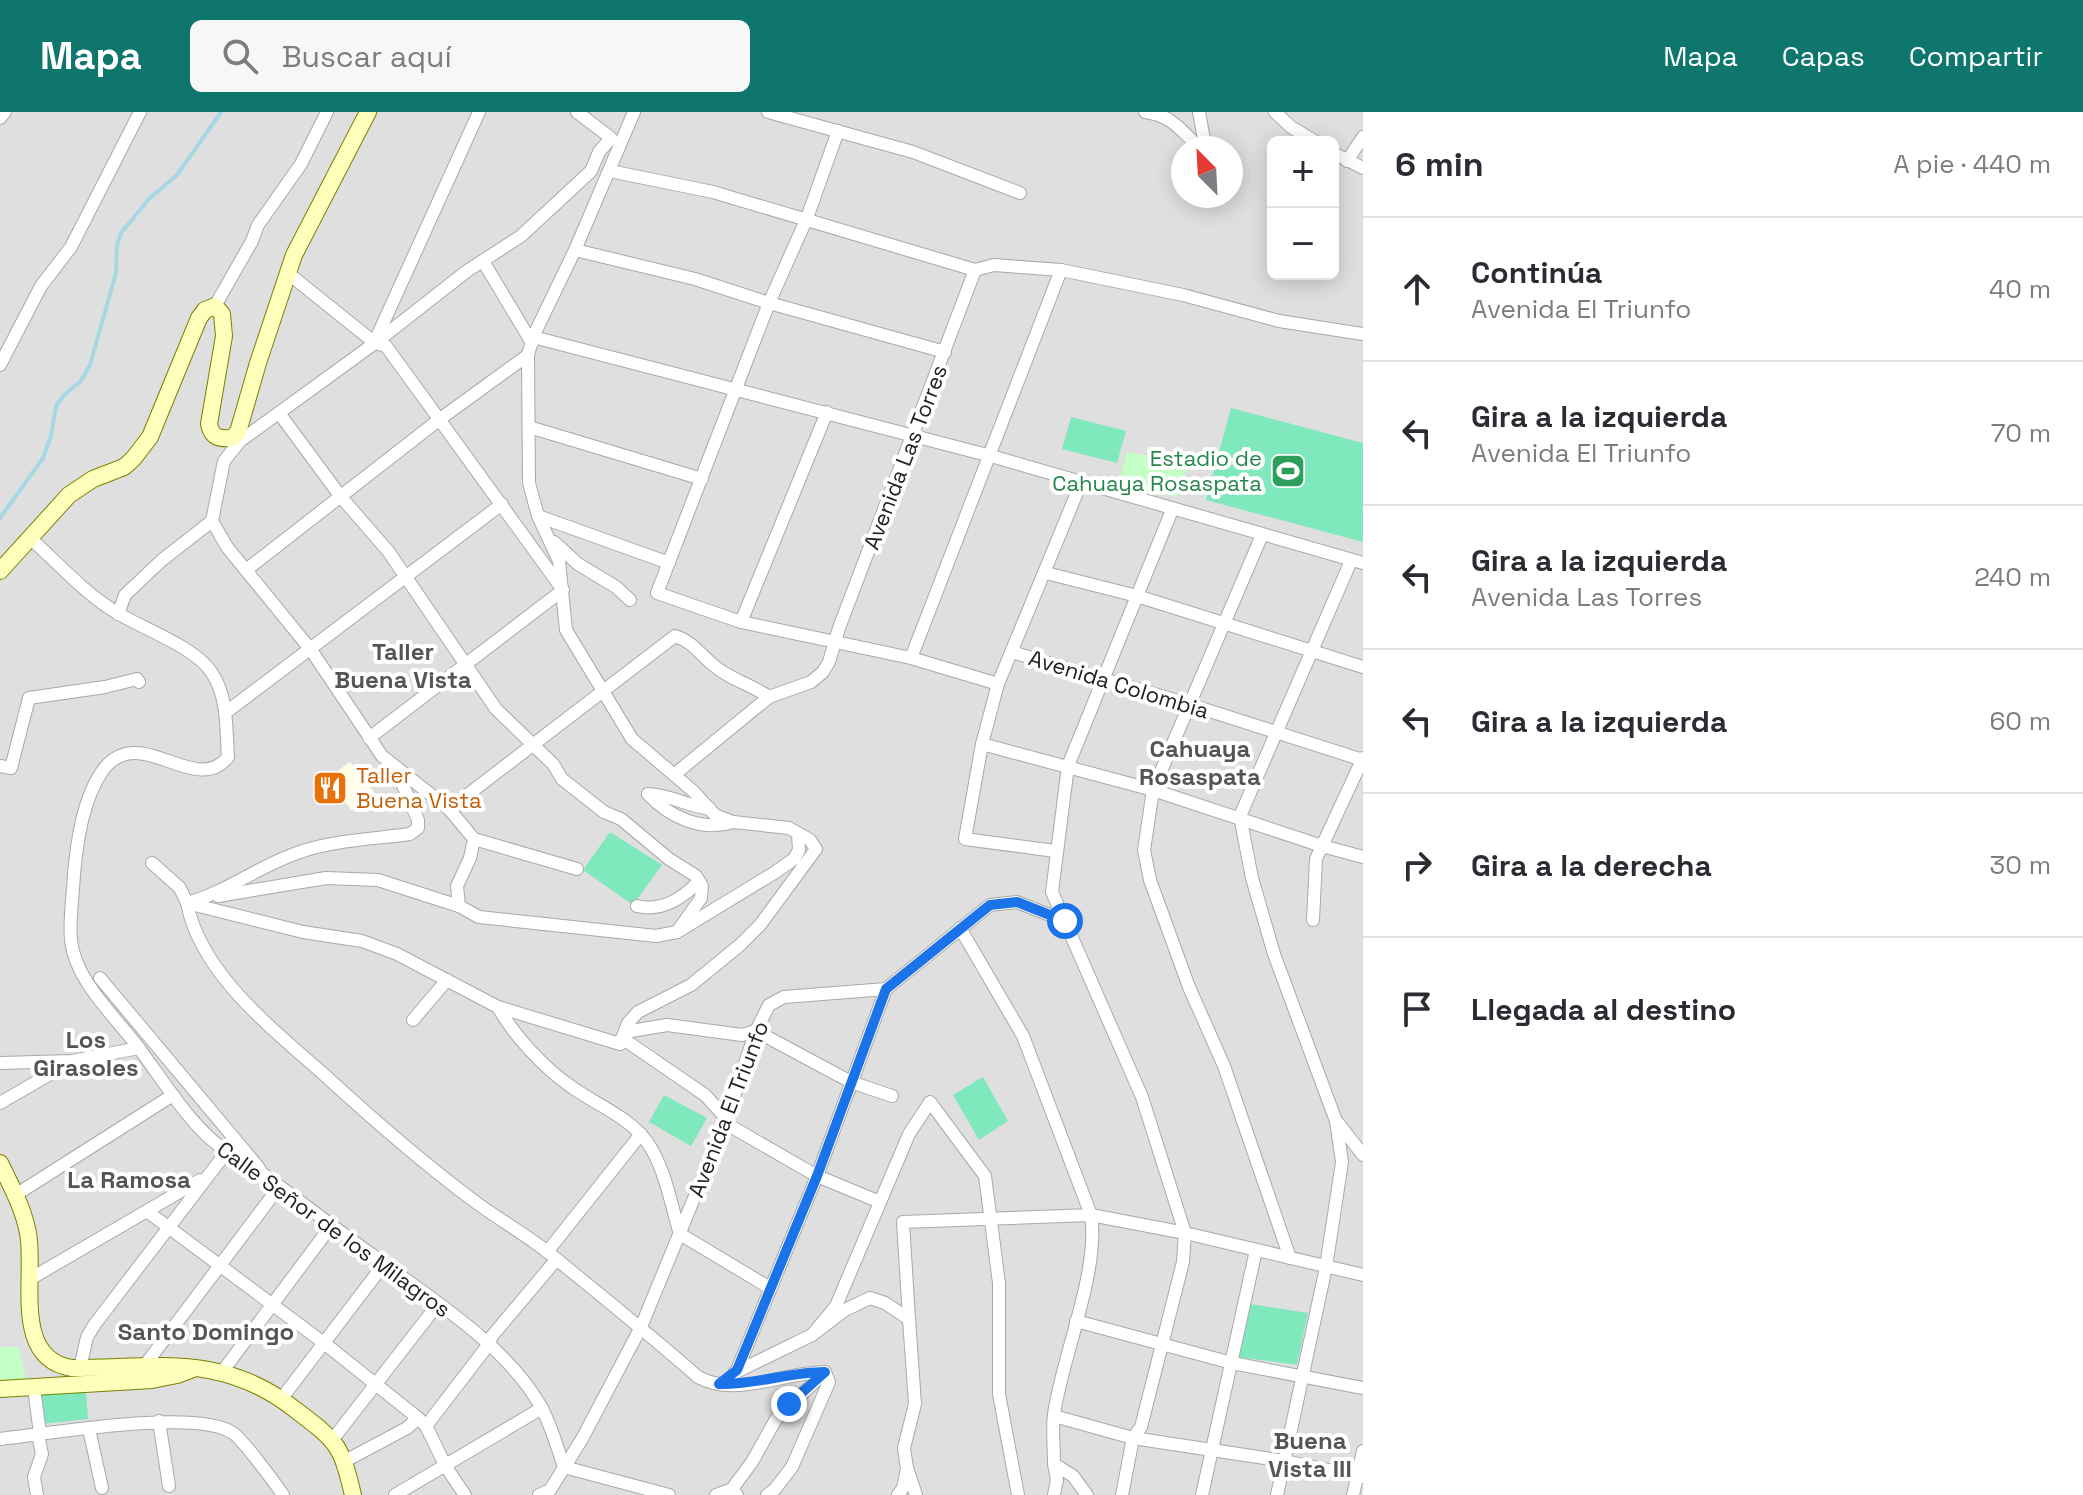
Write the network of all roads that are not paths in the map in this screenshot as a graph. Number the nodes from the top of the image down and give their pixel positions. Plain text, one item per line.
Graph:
1 (5, 112) edge
2 (140, 112) edge
3 (327, 112) edge
4 (368, 112) edge
5 (479, 112) edge
6 (577, 112) edge
7 (634, 112) edge
8 (768, 112) edge
9 (1145, 112) edge
10 (1199, 112) edge
11 (1275, 112) edge
12 (0, 118) edge
13 (838, 131) junction
14 (1306, 136) edge
15 (1363, 137) edge
16 (1339, 156) edge
17 (1347, 161) junction
18 (1363, 168) edge
19 (610, 171) junction
20 (1020, 193) dead end
21 (807, 218) junction
22 (575, 250) junction
23 (483, 261) junction
24 (975, 270) junction
25 (1061, 270) junction
26 (289, 274) junction
27 (769, 303) junction
28 (215, 306) junction
29 (1363, 334) edge
30 (375, 343) junction
31 (531, 345) junction
32 (945, 352) junction
33 (0, 365) edge
34 (737, 389) junction
35 (827, 412) junction
36 (279, 413) junction
37 (440, 419) junction
38 (529, 427) junction
39 (914, 436) junction
40 (232, 444) junction
41 (991, 456) junction
42 (702, 479) junction
43 (1081, 483) junction
44 (341, 497) junction
45 (502, 504) junction
46 (1172, 510) junction
47 (538, 516) junction
48 (212, 521) junction
49 (1262, 535) junction
50 (30, 538) junction
51 (552, 541) junction
52 (1357, 562) edge
53 (669, 563) junction
54 (246, 570) junction
55 (0, 571) edge
56 (1046, 573) junction
57 (406, 578) junction
58 (563, 590) junction
59 (1137, 596) junction
60 (630, 600) dead end
61 (118, 614) junction
62 (741, 622) junction
63 (1225, 622) junction
64 (833, 643) junction
65 (311, 650) junction
66 (1313, 651) junction
67 (1012, 652) junction
68 (911, 658) junction
69 (465, 665) junction
70 (1363, 667) edge
71 (1102, 680) junction
72 (139, 682) dead end
73 (998, 684) junction
74 (605, 691) junction
75 (769, 697) junction
76 (1191, 705) junction
77 (225, 713) junction
78 (1276, 734) junction
79 (369, 738) junction
80 (533, 744) junction
81 (982, 744) junction
82 (1363, 759) edge
83 (1068, 766) junction
84 (6, 767) edge
85 (396, 769) junction
86 (675, 774) junction
87 (1153, 790) junction
88 (449, 809) junction
89 (710, 809) junction
90 (1240, 816) junction
91 (733, 822) junction
92 (798, 834) junction
93 (474, 839) junction
94 (1322, 846) junction
95 (1055, 851) junction
96 (1363, 857) edge
97 (152, 863) dead end
98 (577, 869) dead end
99 (699, 881) junction
100 (207, 898) junction
101 (187, 903) junction
102 (459, 906) junction
103 (637, 906) dead end
104 (1313, 920) dead end
105 (1065, 921) junction
106 (960, 928) junction
107 (677, 932) junction
108 (100, 978) dead end
109 (447, 980) junction
110 (886, 989) junction
111 (498, 1007) junction
112 (413, 1020) dead end
113 (756, 1031) junction
114 (622, 1038) junction
115 (139, 1048) junction
116 (72, 1061) junction
117 (0, 1063) edge
118 (851, 1082) junction
119 (173, 1095) junction
120 (892, 1096) dead end
121 (0, 1103) edge
122 (725, 1121) junction
123 (1336, 1121) junction
124 (641, 1134) junction
125 (228, 1150) junction
126 (1363, 1155) edge
127 (219, 1160) junction
128 (0, 1163) edge
129 (263, 1174) junction
130 (817, 1176) junction
131 (279, 1187) junction
132 (17, 1194) junction
133 (880, 1202) junction
134 (148, 1212) junction
135 (1091, 1215) junction
136 (990, 1220) junction
137 (331, 1226) junction
138 (167, 1228) junction
139 (1185, 1233) junction
140 (680, 1234) junction
141 (1256, 1250) junction
142 (552, 1256) junction
143 (1290, 1258) junction
144 (384, 1264) junction
145 (219, 1267) junction
146 (1326, 1267) junction
147 (1363, 1275) edge
148 (30, 1279) junction
149 (770, 1288) junction
150 (438, 1304) junction
151 (271, 1305) junction
152 (909, 1319) junction
153 (1076, 1321) junction
154 (641, 1327) junction
155 (812, 1335) junction
156 (324, 1343) junction
157 (489, 1344) junction
158 (1162, 1344) junction
159 (1232, 1363) junction
160 (145, 1365) junction
161 (198, 1367) junction
162 (80, 1368) junction
163 (737, 1370) junction
164 (222, 1372) junction
165 (825, 1372) junction
166 (1303, 1378) junction
167 (375, 1383) junction
168 (719, 1384) junction
169 (34, 1388) junction
170 (1363, 1388) edge
171 (0, 1389) edge
172 (282, 1398) junction
173 (542, 1408) junction
174 (1054, 1416) junction
175 (159, 1421) junction
176 (422, 1422) junction
177 (89, 1429) junction
178 (39, 1435) junction
179 (1133, 1438) junction
180 (0, 1439) edge
181 (333, 1439) junction
182 (1363, 1451) edge
183 (1211, 1452) junction
184 (345, 1461) junction
185 (1284, 1461) junction
186 (1054, 1464) junction
187 (446, 1467) junction
188 (564, 1467) junction
189 (907, 1468) junction
190 (1360, 1476) edge
191 (169, 1486) dead end
192 (102, 1488) dead end
193 (734, 1492) edge
194 (772, 1493) edge
195 (37, 1495) edge
196 (283, 1495) edge
197 (353, 1495) edge
198 (395, 1495) edge
199 (465, 1495) edge
200 (539, 1495) edge
201 (669, 1495) edge
202 (716, 1495) edge
203 (898, 1495) edge
204 (916, 1495) edge
205 (1018, 1495) edge
206 (1054, 1495) edge
207 (1087, 1495) edge
208 (1122, 1495) edge
209 (1202, 1495) edge
210 (1277, 1495) edge
211 (1353, 1495) edge

1 - 12 street
2 - 33 street
3 - 28 street
4 - 26 street
5 - 30 street
6 - 23 street
7 - 19 street
8 - 13 street
9 - 10 street
11 - 14 street
13 - 20 street
13 - 21 street
15 - 17 street
16 - 17 street
17 - 18 street
19 - 21 street
19 - 22 street
21 - 24 street
21 - 27 street
22 - 27 street
22 - 31 street
23 - 30 street
23 - 31 street
24 - 25 street
24 - 32 street, Avenida Las Torres
25 - 29 street
25 - 41 street
26 - 30 street
26 - 40 street
27 - 32 street
27 - 34 street
28 - 40 street
28 - 50 street
30 - 36 street
30 - 37 street
31 - 34 street
31 - 37 street
31 - 38 street
32 - 39 street, Avenida Las Torres
34 - 35 street
34 - 42 street
35 - 39 street
35 - 62 street
36 - 40 street
36 - 44 street
37 - 44 street
37 - 45 street
38 - 42 street
38 - 47 street
39 - 41 street
39 - 64 street, Avenida Las Torres
40 - 48 street
41 - 43 street
41 - 68 street
42 - 53 street
43 - 46 street
43 - 56 street
44 - 54 street
44 - 57 street
45 - 57 street
45 - 58 street
46 - 49 street
46 - 59 street
47 - 51 street
47 - 53 street
48 - 54 street
48 - 61 street
49 - 52 street
49 - 63 street
50 - 55 street
50 - 61 street, Calle Señor de los Milagros
51 - 58 street
51 - 60 street
52 - 66 street
53 - 62 street
54 - 65 street
56 - 59 street
56 - 67 street
57 - 65 street
57 - 69 street
58 - 69 street
58 - 74 street
59 - 63 street
59 - 71 street
61 - 77 street, Calle Señor de los Milagros
62 - 64 street
63 - 66 street
63 - 76 street
64 - 68 street
64 - 75 street, Avenida Las Torres
65 - 77 street
65 - 79 street
66 - 70 street
66 - 78 street
67 - 71 street, Avenida Colombia
67 - 73 street
68 - 73 street
69 - 79 street
69 - 80 street
71 - 76 street, Avenida Colombia
71 - 83 street
72 - 84 street
73 - 81 street
74 - 75 street
74 - 80 street
74 - 86 street
75 - 86 street, Avenida Las Torres
76 - 78 street, Avenida Colombia
76 - 87 street
77 - 115 street, Calle Señor de los Milagros
78 - 82 street, Avenida Colombia
78 - 90 street
79 - 85 street
80 - 88 street
80 - 99 street
81 - 83 street
81 - 95 street
82 - 94 street
83 - 87 street
83 - 95 street
85 - 88 street
85 - 100 street
86 - 89 street
87 - 90 street
87 - 143 street
88 - 93 street
89 - 91 street
89 - 91 street
90 - 94 street
90 - 123 street
91 - 92 street
92 - 107 street
92 - 114 street
93 - 98 street
93 - 102 street
94 - 96 street
94 - 104 street
95 - 105 street
97 - 101 street
99 - 103 street
99 - 107 street
100 - 101 street
100 - 102 street
101 - 109 street
101 - 142 street
102 - 107 street
105 - 106 street
105 - 139 street
106 - 110 street
106 - 135 street
108 - 129 street
109 - 111 street
109 - 112 street
110 - 113 street, Avenida El Triunfo
110 - 118 street
111 - 114 street
111 - 124 street
113 - 114 street
113 - 118 street
113 - 122 street, Avenida El Triunfo
114 - 122 street
115 - 116 street
115 - 119 street, Calle Señor de los Milagros
116 - 117 street
116 - 121 street
118 - 120 street
118 - 130 street
119 - 125 street, Calle Señor de los Milagros
119 - 132 street
122 - 130 street
122 - 140 street, Avenida El Triunfo
123 - 126 street
123 - 146 street
124 - 140 street
124 - 142 street
125 - 127 street
125 - 129 street, Calle Señor de los Milagros
127 - 134 street
127 - 138 street
128 - 132 street
129 - 131 street, Calle Señor de los Milagros
130 - 133 street
130 - 149 street
131 - 137 street, Calle Señor de los Milagros
131 - 145 street
132 - 148 street
133 - 136 street
133 - 155 street
134 - 138 street
134 - 148 street
135 - 136 street
135 - 139 street
135 - 153 street
136 - 152 street
136 - 205 street
137 - 144 street, Calle Señor de los Milagros
137 - 151 street
138 - 145 street
138 - 162 street
139 - 141 street
139 - 158 street
140 - 149 street
140 - 154 street, Avenida El Triunfo
141 - 143 street
141 - 159 street
142 - 154 street
142 - 157 street
143 - 146 street
144 - 150 street, Calle Señor de los Milagros
144 - 156 street
145 - 151 street
145 - 160 street
146 - 147 street
146 - 166 street
148 - 162 street
149 - 163 street
150 - 157 street, Calle Señor de los Milagros
150 - 167 street
151 - 156 street
151 - 164 street
152 - 155 street
152 - 189 street
153 - 158 street
153 - 174 street
154 - 168 street
154 - 188 street, Avenida El Triunfo
155 - 163 street
156 - 167 street
156 - 172 street
157 - 173 street, Calle Señor de los Milagros
157 - 176 street
158 - 159 street
158 - 179 street
159 - 166 street
159 - 183 street
160 - 161 street
160 - 162 street
161 - 164 street
161 - 169 street
163 - 168 street
164 - 172 street
165 - 168 street
165 - 193 street
165 - 194 street
166 - 170 street
166 - 185 street
167 - 176 street
167 - 181 street
169 - 171 street
169 - 178 street
172 - 181 street
173 - 187 street
173 - 188 street, Calle Señor de los Milagros
174 - 179 street
174 - 186 street
175 - 177 street
175 - 191 street
175 - 196 street
176 - 184 street
176 - 187 street
177 - 178 street
177 - 192 street
178 - 180 street
178 - 195 street
179 - 183 street
179 - 208 street
181 - 184 street
182 - 190 street
183 - 185 street
183 - 209 street
184 - 197 street
185 - 190 street
185 - 210 street
186 - 206 street
186 - 207 street
187 - 198 street
187 - 199 street
188 - 200 street, Avenida El Triunfo
188 - 201 street
189 - 203 street
189 - 204 street
190 - 211 street
193 - 202 street

